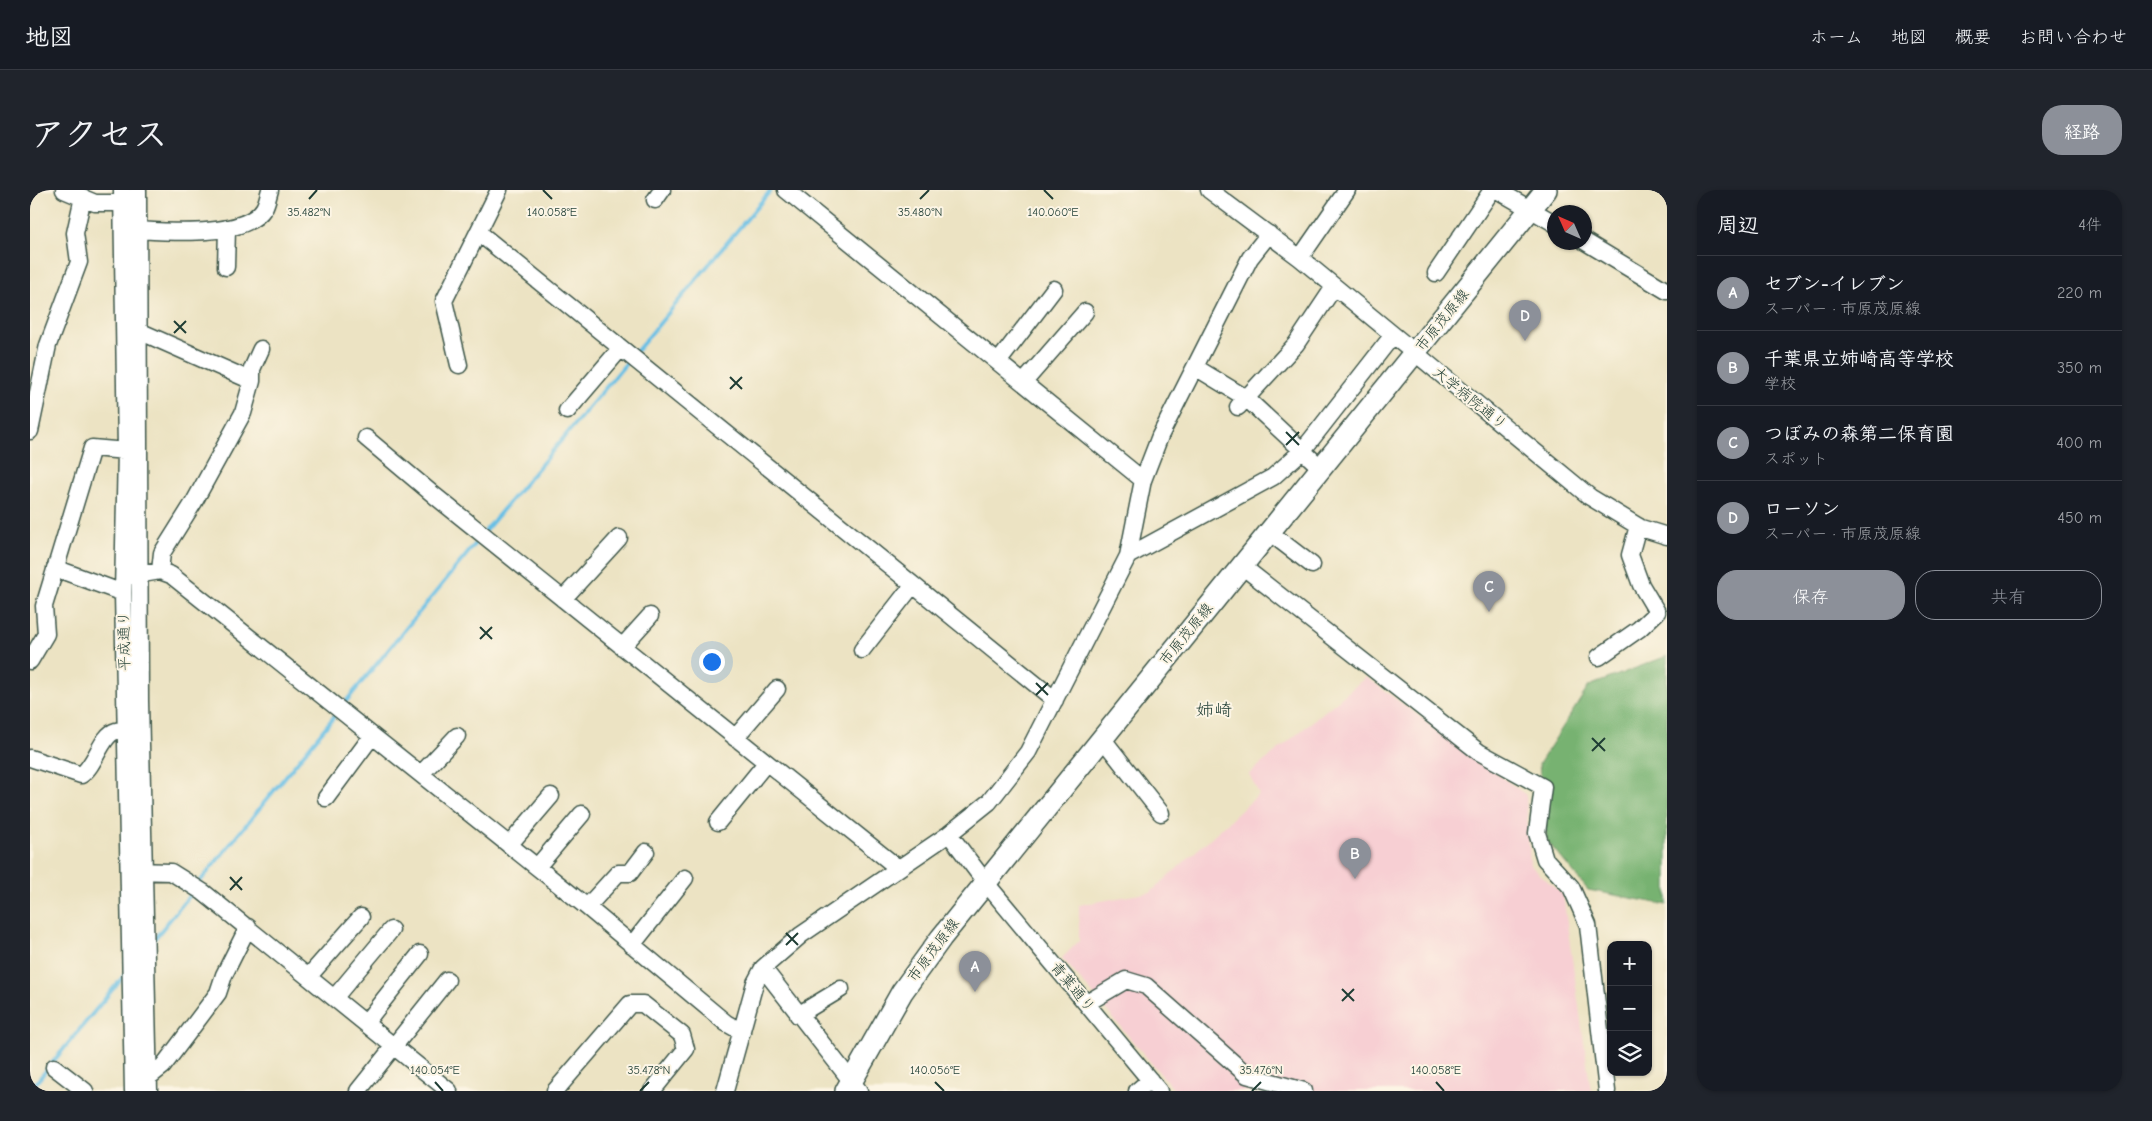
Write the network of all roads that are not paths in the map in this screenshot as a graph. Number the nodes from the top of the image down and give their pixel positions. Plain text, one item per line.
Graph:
1 (64, 190) edge
2 (270, 190) edge
3 (499, 190) edge
4 (786, 190) edge
5 (1209, 190) edge
6 (1347, 190) edge
7 (1492, 190) edge
8 (1497, 190) edge
9 (1546, 190) edge
10 (83, 197) junction
11 (130, 197) edge
12 (1531, 209) junction
13 (1547, 219) edge
14 (227, 228) junction
15 (139, 230) junction
16 (478, 232) junction
17 (1269, 234) junction
18 (1592, 246) edge
19 (1300, 258) junction
20 (226, 267) dead end
21 (1436, 273) dead end
22 (1334, 287) junction
23 (1054, 289) dead end
24 (1667, 291) edge
25 (1085, 312) dead end
26 (139, 331) junction
27 (1393, 335) junction
28 (261, 349) dead end
29 (620, 349) junction
30 (1415, 353) junction
31 (999, 361) junction
32 (459, 365) dead end
33 (1195, 367) junction
34 (252, 381) junction
35 (1024, 382) junction
36 (1242, 403) junction
37 (567, 411) dead end
38 (30, 431) edge
39 (366, 438) dead end
40 (1303, 450) junction
41 (126, 451) junction
42 (1321, 468) junction
43 (1143, 480) junction
44 (1638, 526) junction
45 (1269, 532) junction
46 (1667, 536) edge
47 (619, 538) dead end
48 (1128, 556) junction
49 (1312, 565) dead end
50 (1242, 566) junction
51 (55, 568) junction
52 (160, 571) junction
53 (140, 575) junction
54 (123, 584) junction
55 (912, 586) junction
56 (563, 599) junction
57 (650, 616) dead end
58 (622, 647) junction
59 (862, 650) dead end
60 (1599, 657) dead end
61 (30, 661) edge
62 (777, 689) dead end
63 (1055, 700) junction
64 (133, 730) junction
65 (372, 736) junction
66 (457, 736) dead end
67 (735, 738) junction
68 (1102, 738) junction
69 (30, 758) edge
70 (766, 763) junction
71 (421, 774) junction
72 (551, 796) dead end
73 (326, 798) dead end
74 (1161, 813) dead end
75 (582, 814) dead end
76 (718, 822) dead end
77 (949, 834) junction
78 (509, 845) junction
79 (646, 852) dead end
80 (537, 867) junction
81 (898, 868) junction
82 (137, 870) junction
83 (685, 878) dead end
84 (986, 882) junction
85 (587, 907) junction
86 (361, 917) dead end
87 (248, 927) junction
88 (391, 930) dead end
89 (632, 945) junction
90 (420, 954) dead end
91 (763, 968) junction
92 (309, 976) junction
93 (447, 980) dead end
94 (841, 989) dead end
95 (335, 997) junction
96 (1087, 1004) junction
97 (798, 1015) junction
98 (366, 1022) junction
99 (742, 1032) junction
100 (394, 1047) junction
101 (54, 1067) dead end
102 (149, 1084) edge
103 (1155, 1086) edge
104 (852, 1088) edge
105 (84, 1091) edge
106 (133, 1091) edge
107 (358, 1091) edge
108 (449, 1091) edge
109 (555, 1091) edge
110 (652, 1091) edge
111 (725, 1091) edge
112 (1137, 1091) edge
113 (1304, 1091) edge
114 (1607, 1091) edge

1 - 10 street
2 - 14 street
3 - 16 street
4 - 31 street
5 - 17 street, 大学病院通り
6 - 19 street
7 - 21 street
8 - 12 street
9 - 12 main road, 市原茂原線
10 - 11 street
10 - 38 street
11 - 15 street, 平成通り
11 - 41 street, 平成通り
12 - 13 street
12 - 30 main road, 市原茂原線
14 - 15 street
14 - 20 street
15 - 26 street, 平成通り
16 - 29 street
16 - 32 street
17 - 19 street, 大学病院通り
17 - 33 street
18 - 24 street
19 - 22 street, 大学病院通り
22 - 27 street, 大学病院通り
22 - 36 street
23 - 31 street
25 - 35 street
26 - 34 street
26 - 53 street, 平成通り
27 - 30 street, 大学病院通り
27 - 40 street
28 - 34 street
29 - 37 street
29 - 55 street
30 - 42 main road, 市原茂原線
30 - 44 street, 大学病院通り
31 - 35 street
33 - 36 street
33 - 43 street
34 - 52 street
35 - 43 street
36 - 40 street
39 - 56 street
40 - 42 street
40 - 48 street
41 - 51 street
41 - 54 street, 平成通り
42 - 45 main road, 市原茂原線
43 - 48 street
44 - 46 street, 大学病院通り
44 - 60 street
45 - 49 street
45 - 50 main road, 市原茂原線
47 - 56 street
48 - 63 street
50 - 68 main road, 市原茂原線
50 - 114 street
51 - 54 street
51 - 61 street
52 - 53 street
52 - 65 street
53 - 54 street
53 - 64 street, 平成通り
54 - 64 street, 平成通り
55 - 59 street
55 - 63 street
56 - 58 street
57 - 58 street
58 - 67 street
62 - 67 street
63 - 77 street
64 - 69 street
64 - 82 street, 平成通り
65 - 71 street
65 - 73 street
66 - 71 street
67 - 70 street
68 - 74 street
68 - 84 main road, 市原茂原線
70 - 76 street
70 - 81 street
71 - 78 street
72 - 78 street
75 - 80 street
77 - 81 street
77 - 84 street, 青葉通り
78 - 80 street
79 - 85 street
80 - 85 street
81 - 91 street
82 - 87 street
82 - 102 street, 平成通り
82 - 106 street, 平成通り
83 - 89 street
84 - 96 street, 青葉通り
84 - 104 main road, 市原茂原線
85 - 89 street
86 - 92 street
87 - 92 street
87 - 102 street
88 - 95 street
89 - 99 street
90 - 98 street
91 - 97 street
91 - 99 street
92 - 95 street
93 - 100 street
94 - 97 street
95 - 98 street
96 - 103 street, 青葉通り
96 - 113 street
97 - 104 street
98 - 100 street
99 - 111 street
100 - 107 street
100 - 108 street
101 - 105 street
103 - 112 street
109 - 110 street

